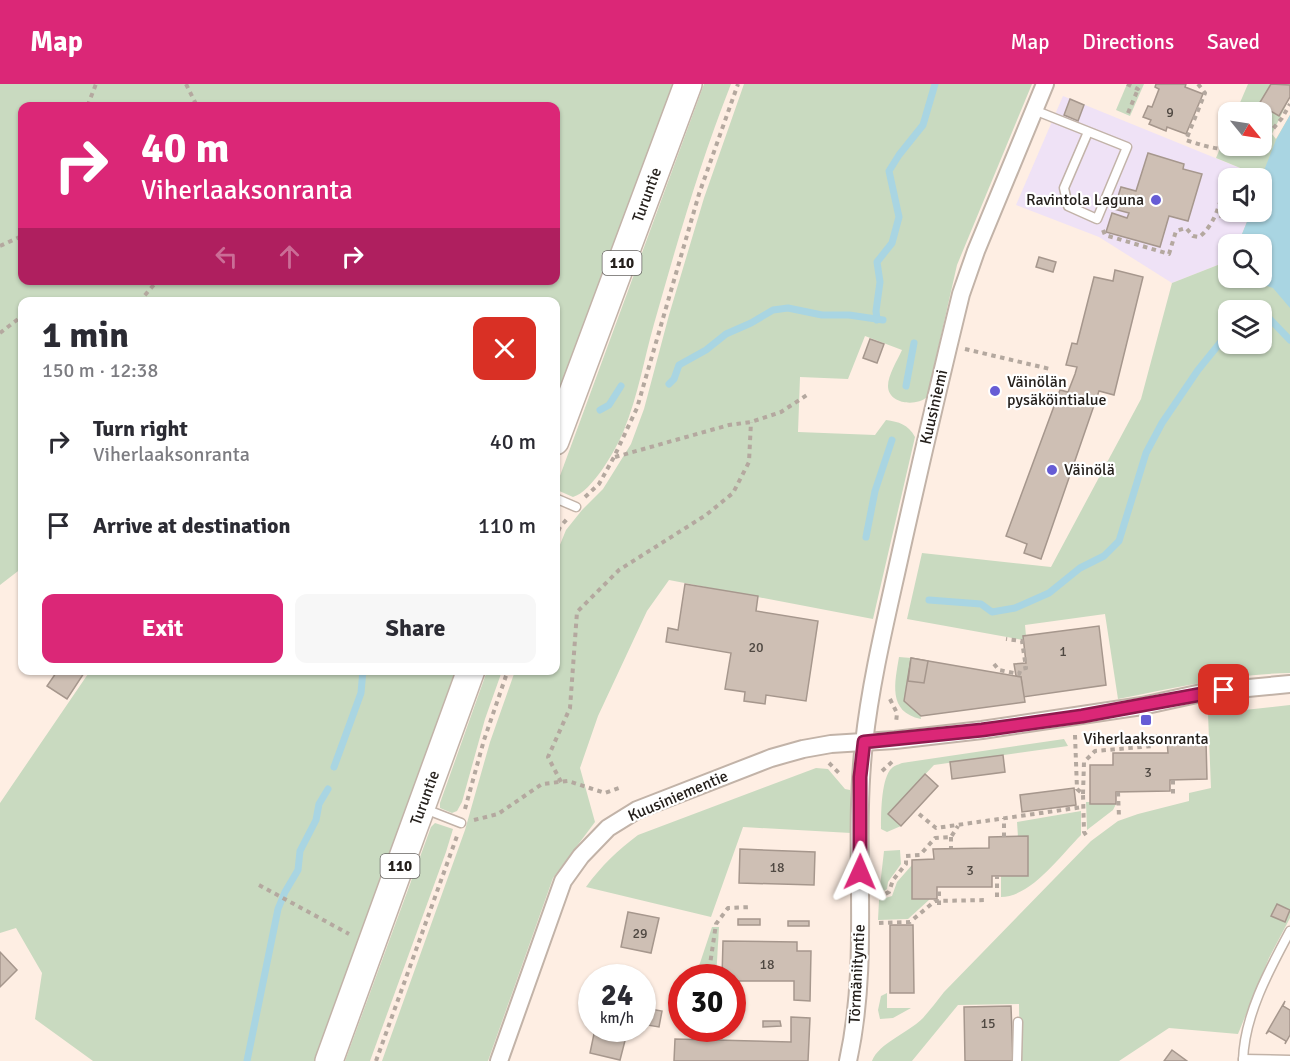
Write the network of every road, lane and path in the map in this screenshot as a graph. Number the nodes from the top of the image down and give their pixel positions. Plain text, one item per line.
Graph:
1 (96, 84) edge
2 (186, 84) edge
3 (688, 84) edge
4 (738, 84) edge
5 (1045, 84) edge
6 (1127, 84) edge
7 (1198, 84) edge
8 (1139, 86) edge
9 (1192, 88) dead end
10 (89, 102) edge
11 (195, 102) edge
12 (1290, 104) edge
13 (1034, 110) junction
14 (1128, 113) dead end
15 (1272, 130) edge
16 (1088, 132) junction
17 (1218, 148) edge
18 (1218, 210) edge
19 (1097, 219) junction
20 (18, 238) edge
21 (0, 246) edge
22 (154, 285) edge
23 (143, 297) edge
24 (18, 319) edge
25 (0, 333) edge
26 (966, 338) dead end
27 (964, 348) junction
28 (961, 360) dead end
29 (1050, 369) dead end
30 (807, 395) dead end
31 (751, 422) junction
32 (560, 428) edge
33 (614, 457) junction
34 (560, 500) edge
35 (576, 507) junction
36 (560, 527) edge
37 (1006, 639) dead end
38 (994, 664) dead end
39 (1027, 669) dead end
40 (469, 675) edge
41 (506, 675) edge
42 (1021, 677) dead end
43 (1290, 684) edge
44 (889, 689) dead end
45 (1074, 732) dead end
46 (1158, 735) dead end
47 (1182, 735) dead end
48 (895, 740) junction
49 (1182, 741) dead end
50 (864, 742) junction
51 (823, 761) dead end
52 (841, 775) dead end
53 (878, 779) dead end
54 (1173, 780) dead end
55 (561, 782) junction
56 (622, 787) dead end
57 (1118, 792) dead end
58 (1083, 794) junction
59 (1173, 794) dead end
60 (1083, 807) junction
61 (421, 808) junction
62 (919, 814) dead end
63 (1119, 817) dead end
64 (1004, 818) junction
65 (461, 823) junction
66 (959, 825) junction
67 (951, 837) junction
68 (1004, 837) dead end
69 (1088, 838) dead end
70 (951, 848) dead end
71 (997, 876) dead end
72 (259, 885) dead end
73 (939, 887) dead end
74 (877, 895) dead end
75 (997, 897) dead end
76 (987, 900) dead end
77 (939, 903) junction
78 (752, 908) dead end
79 (876, 923) dead end
80 (1290, 931) edge
81 (371, 946) junction
82 (1286, 946) edge
83 (710, 964) edge
84 (1018, 1022) dead end
85 (1243, 1060) edge
86 (1290, 1060) edge
87 (329, 1061) edge
88 (376, 1061) edge
89 (499, 1061) edge
90 (848, 1061) edge
91 (1017, 1061) edge

1 - 10 path
2 - 11 path
3 - 32 main road, Turuntie / 110
4 - 33 path
5 - 13 street, Kuusiniemi
6 - 8 path
7 - 9 path
7 - 17 path
8 - 14 path
12 - 15 path
13 - 16 lane
13 - 50 street, Kuusiniemi
16 - 19 lane
16 - 19 lane
18 - 19 path
20 - 21 path
22 - 23 path
24 - 25 path
26 - 27 path
27 - 28 path
27 - 29 path
30 - 31 path
31 - 33 path
31 - 55 path
33 - 35 path
34 - 35 lane
35 - 36 path
37 - 38 path
39 - 42 path
40 - 61 main road, Turuntie / 110
41 - 65 path
43 - 48 street
44 - 48 path
45 - 58 path
46 - 58 path
47 - 49 path
48 - 50 street
48 - 53 path
50 - 89 street, Kuusiniementie
50 - 90 street, Törmäniityntie
51 - 52 path
54 - 59 path
55 - 56 path
55 - 65 path
57 - 63 path
58 - 60 path
60 - 64 path
60 - 69 path
61 - 65 lane
61 - 81 main road, Turuntie / 110
62 - 66 path
64 - 66 path
64 - 68 path
65 - 88 path
66 - 67 path
67 - 70 path
67 - 74 path
71 - 75 path
72 - 81 path
73 - 77 path
76 - 77 path
77 - 79 path
78 - 83 path
80 - 82 lane
81 - 87 main road, Turuntie / 110
82 - 85 lane
84 - 91 lane
85 - 86 lane

